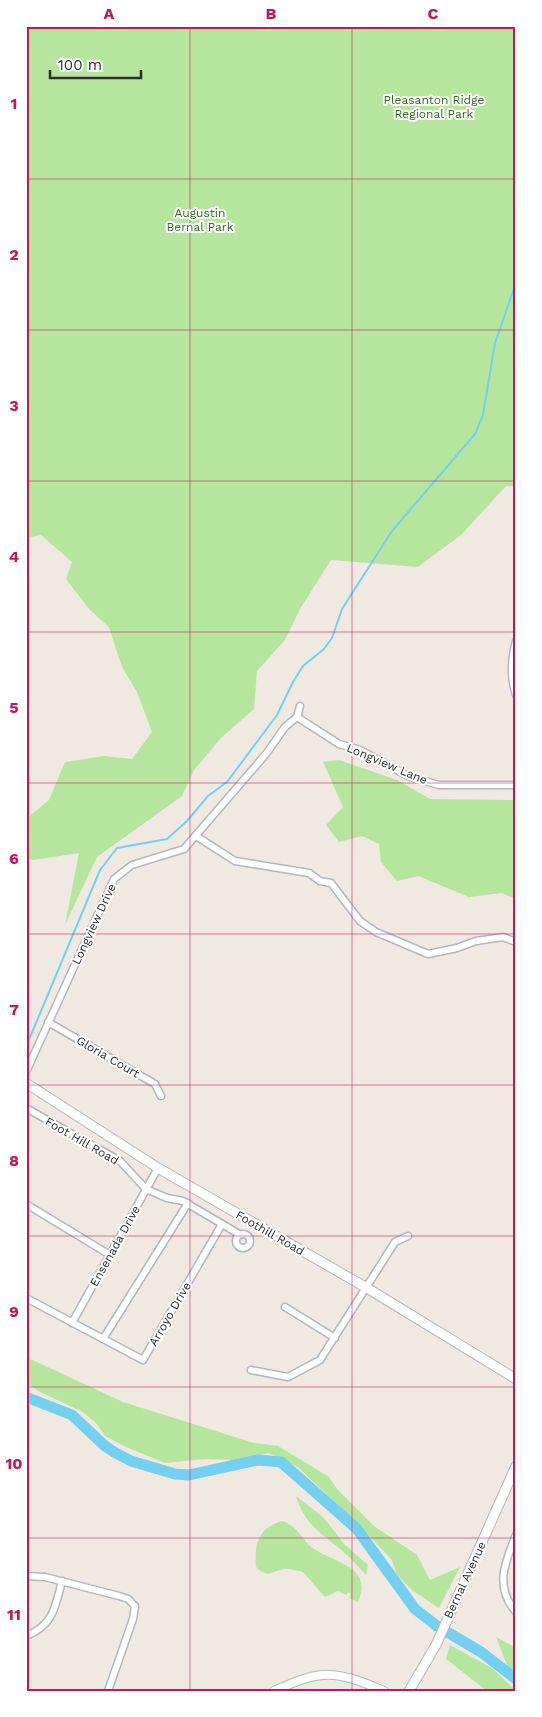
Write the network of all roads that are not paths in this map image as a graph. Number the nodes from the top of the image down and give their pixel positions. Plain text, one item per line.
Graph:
1 (516, 640) edge
2 (516, 695) edge
3 (300, 706) dead end
4 (297, 717) junction
5 (516, 785) edge
6 (196, 836) junction
7 (516, 942) edge
8 (48, 1022) junction
9 (26, 1072) edge
10 (26, 1083) edge
11 (161, 1096) dead end
12 (26, 1108) edge
13 (158, 1168) junction
14 (146, 1189) junction
15 (188, 1203) junction
16 (26, 1204) edge
17 (222, 1224) junction
18 (239, 1234) dead end
19 (408, 1236) dead end
20 (110, 1255) junction
21 (367, 1288) junction
22 (26, 1298) edge
23 (285, 1307) dead end
24 (72, 1323) junction
25 (336, 1338) junction
26 (103, 1339) junction
27 (252, 1370) dead end
28 (516, 1379) edge
29 (516, 1466) edge
30 (516, 1536) edge
31 (26, 1576) edge
32 (62, 1581) junction
33 (516, 1612) edge
34 (26, 1636) edge
35 (108, 1691) edge
36 (274, 1691) edge
37 (384, 1691) edge
38 (409, 1691) edge

1 - 2 street
3 - 4 street, Longview Drive
4 - 5 street, Longview Lane
4 - 6 street, Longview Drive
6 - 7 street
6 - 8 street, Longview Drive
8 - 9 street, Longview Drive
8 - 11 street, Gloria Court
10 - 13 main road, Foothill Road
12 - 14 street, Foot Hill Road
13 - 14 street, Ensenada Drive
13 - 21 main road, Foothill Road
14 - 15 street, Foot Hill Road
14 - 20 street, Ensenada Drive
15 - 17 street, Foot Hill Road
15 - 26 street
16 - 20 street
17 - 18 street, Foot Hill Road
17 - 26 street, Arroyo Drive
19 - 21 street
20 - 24 street, Ensenada Drive
21 - 25 street
21 - 28 main road, Foothill Road
22 - 24 street, Arroyo Drive
23 - 25 street
24 - 26 street, Arroyo Drive
25 - 27 street
29 - 38 main road, Bernal Avenue
30 - 33 street
31 - 32 street
32 - 34 street
32 - 35 street
36 - 37 street

